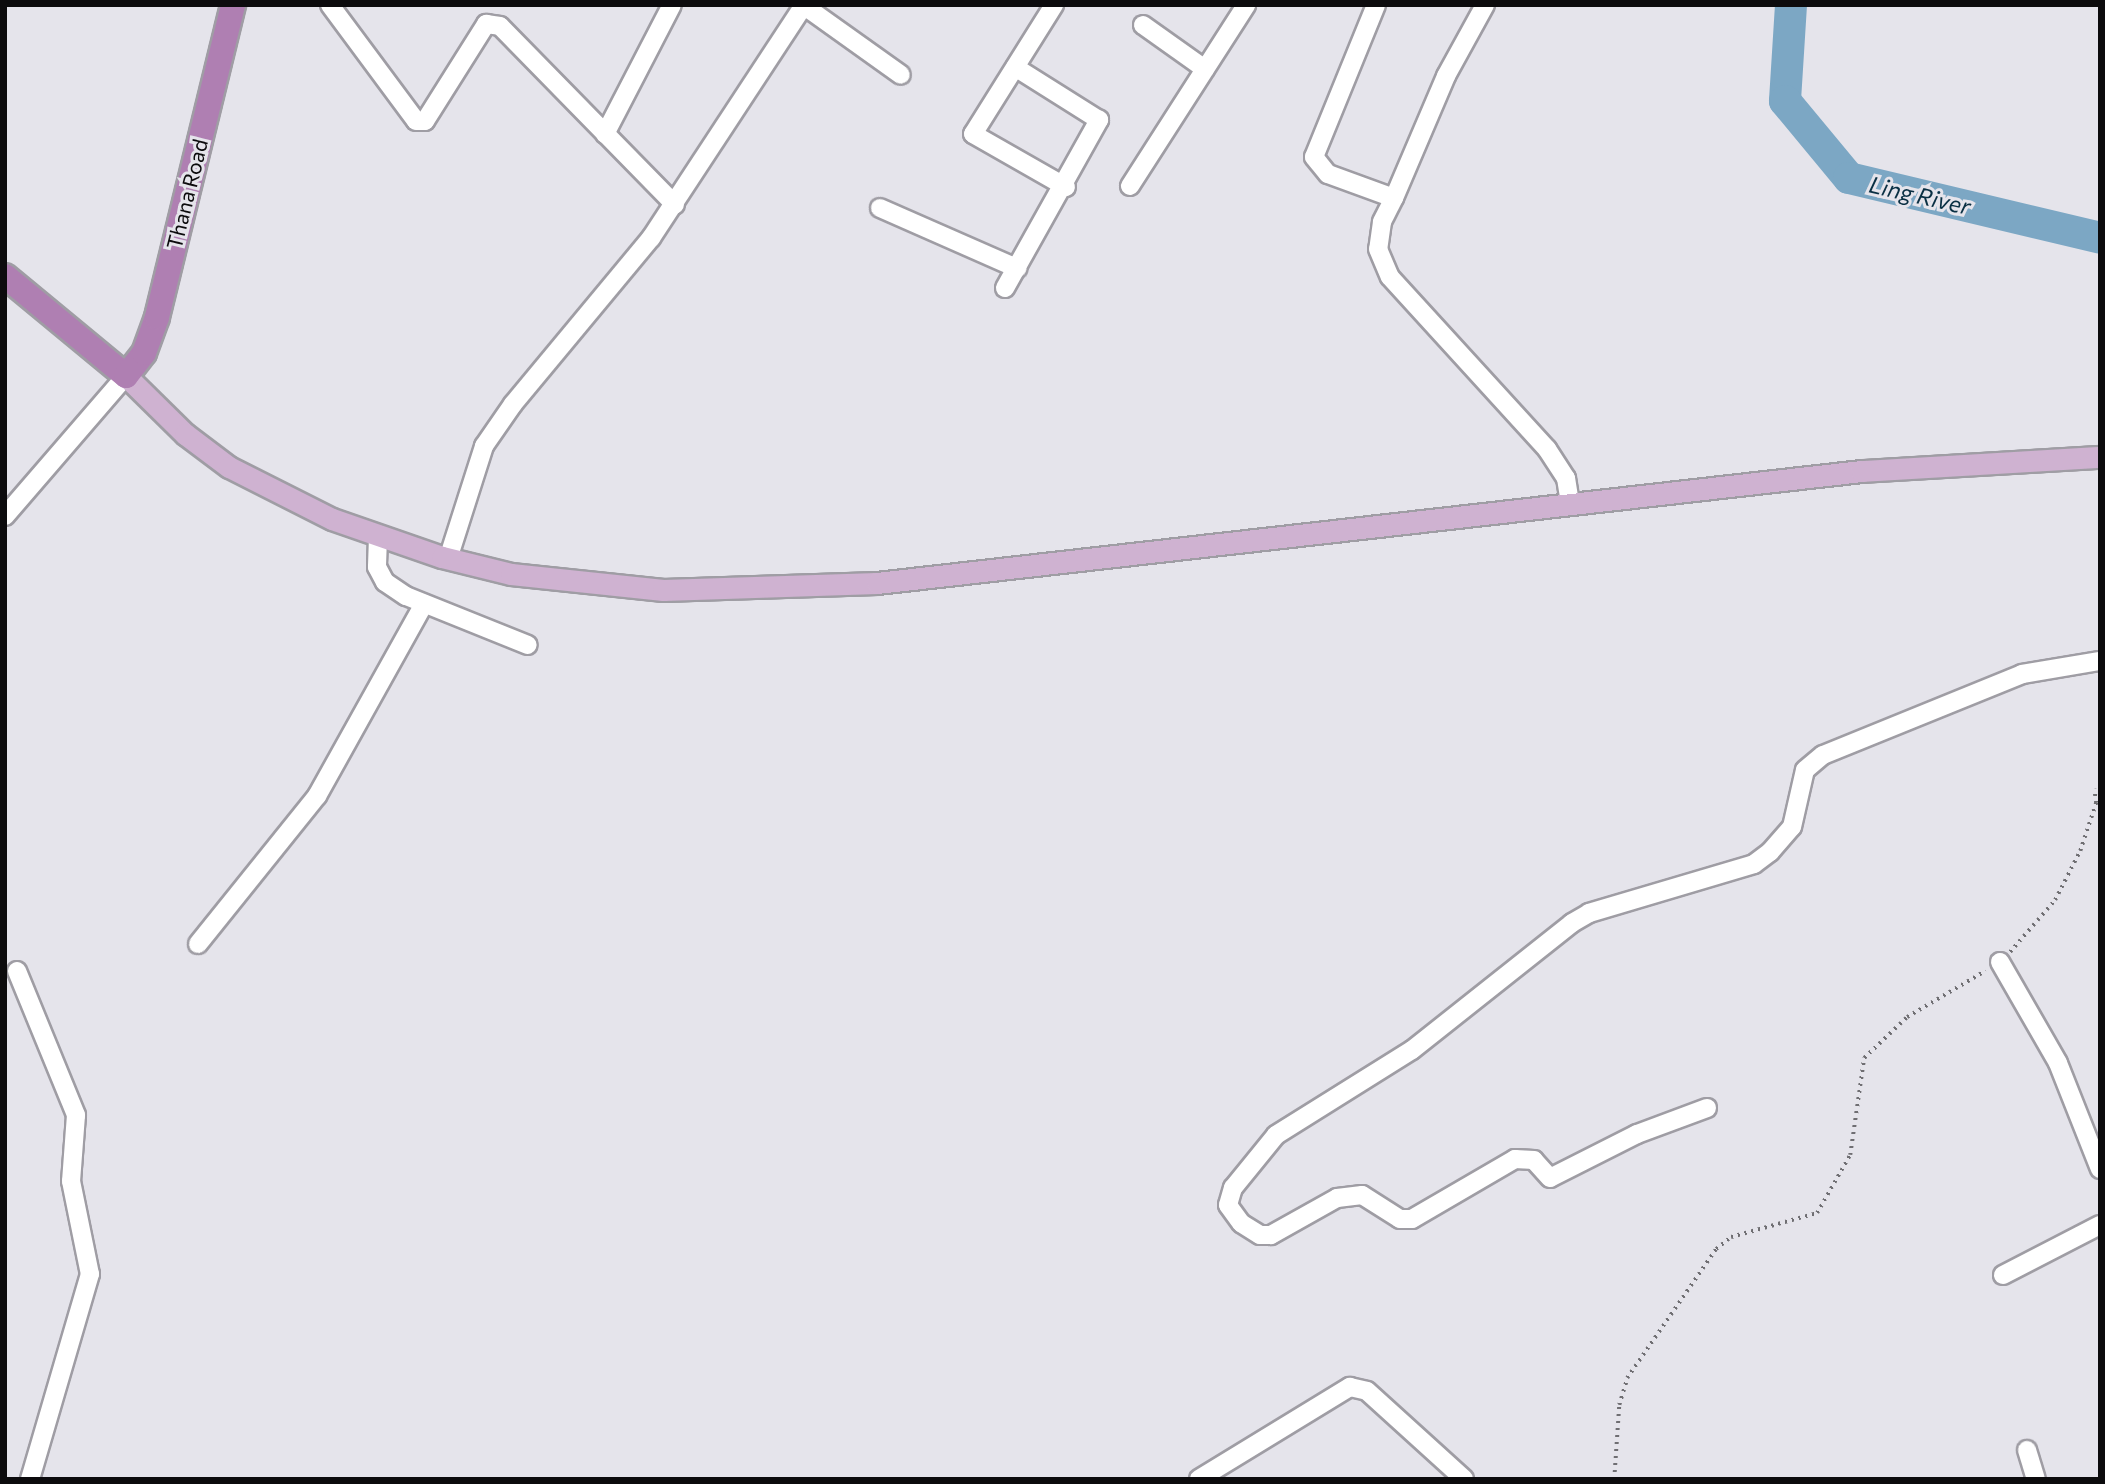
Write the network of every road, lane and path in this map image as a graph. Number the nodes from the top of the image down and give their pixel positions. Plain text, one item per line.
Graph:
1 (233, 5) edge
2 (330, 5) edge
3 (672, 5) edge
4 (804, 5) edge
5 (1054, 5) edge
6 (1246, 5) edge
7 (1376, 5) edge
8 (1485, 5) edge
9 (1143, 25) dead end
10 (1015, 67) junction
11 (1205, 69) junction
12 (901, 75) dead end
13 (605, 134) junction
14 (1130, 186) dead end
15 (1066, 187) junction
16 (1394, 198) junction
17 (675, 205) junction
18 (880, 208) dead end
19 (1017, 268) junction
20 (5, 276) edge
21 (1004, 288) dead end
22 (126, 376) junction
23 (2100, 457) edge
24 (1570, 503) junction
25 (5, 516) edge
26 (378, 537) junction
27 (449, 559) junction
28 (424, 604) junction
29 (528, 645) dead end
30 (2100, 661) edge
31 (2094, 789) dead end
32 (198, 944) dead end
33 (2000, 962) junction
34 (17, 971) dead end
35 (1707, 1108) dead end
36 (2100, 1169) edge
37 (2100, 1225) edge
38 (2003, 1275) dead end
39 (2027, 1450) dead end
40 (30, 1479) edge
41 (1199, 1479) edge
42 (1464, 1479) edge
43 (1614, 1479) edge
44 (2036, 1479) edge

1 - 22 highway, Thana Road
2 - 13 street
3 - 13 street
4 - 12 street
4 - 17 street
5 - 10 street
6 - 11 street
7 - 16 street
8 - 16 street
9 - 11 street
10 - 15 street
10 - 15 street
11 - 14 street
13 - 17 street
15 - 19 street
16 - 24 street
17 - 27 street
18 - 19 street
19 - 21 street
20 - 22 highway
22 - 25 street
22 - 26 main road
23 - 24 main road
24 - 27 main road
26 - 27 main road
26 - 28 street
28 - 29 street
28 - 32 street
30 - 35 street
31 - 33 path
33 - 36 street
33 - 43 path
34 - 40 street
37 - 38 street
39 - 44 street
41 - 42 street

